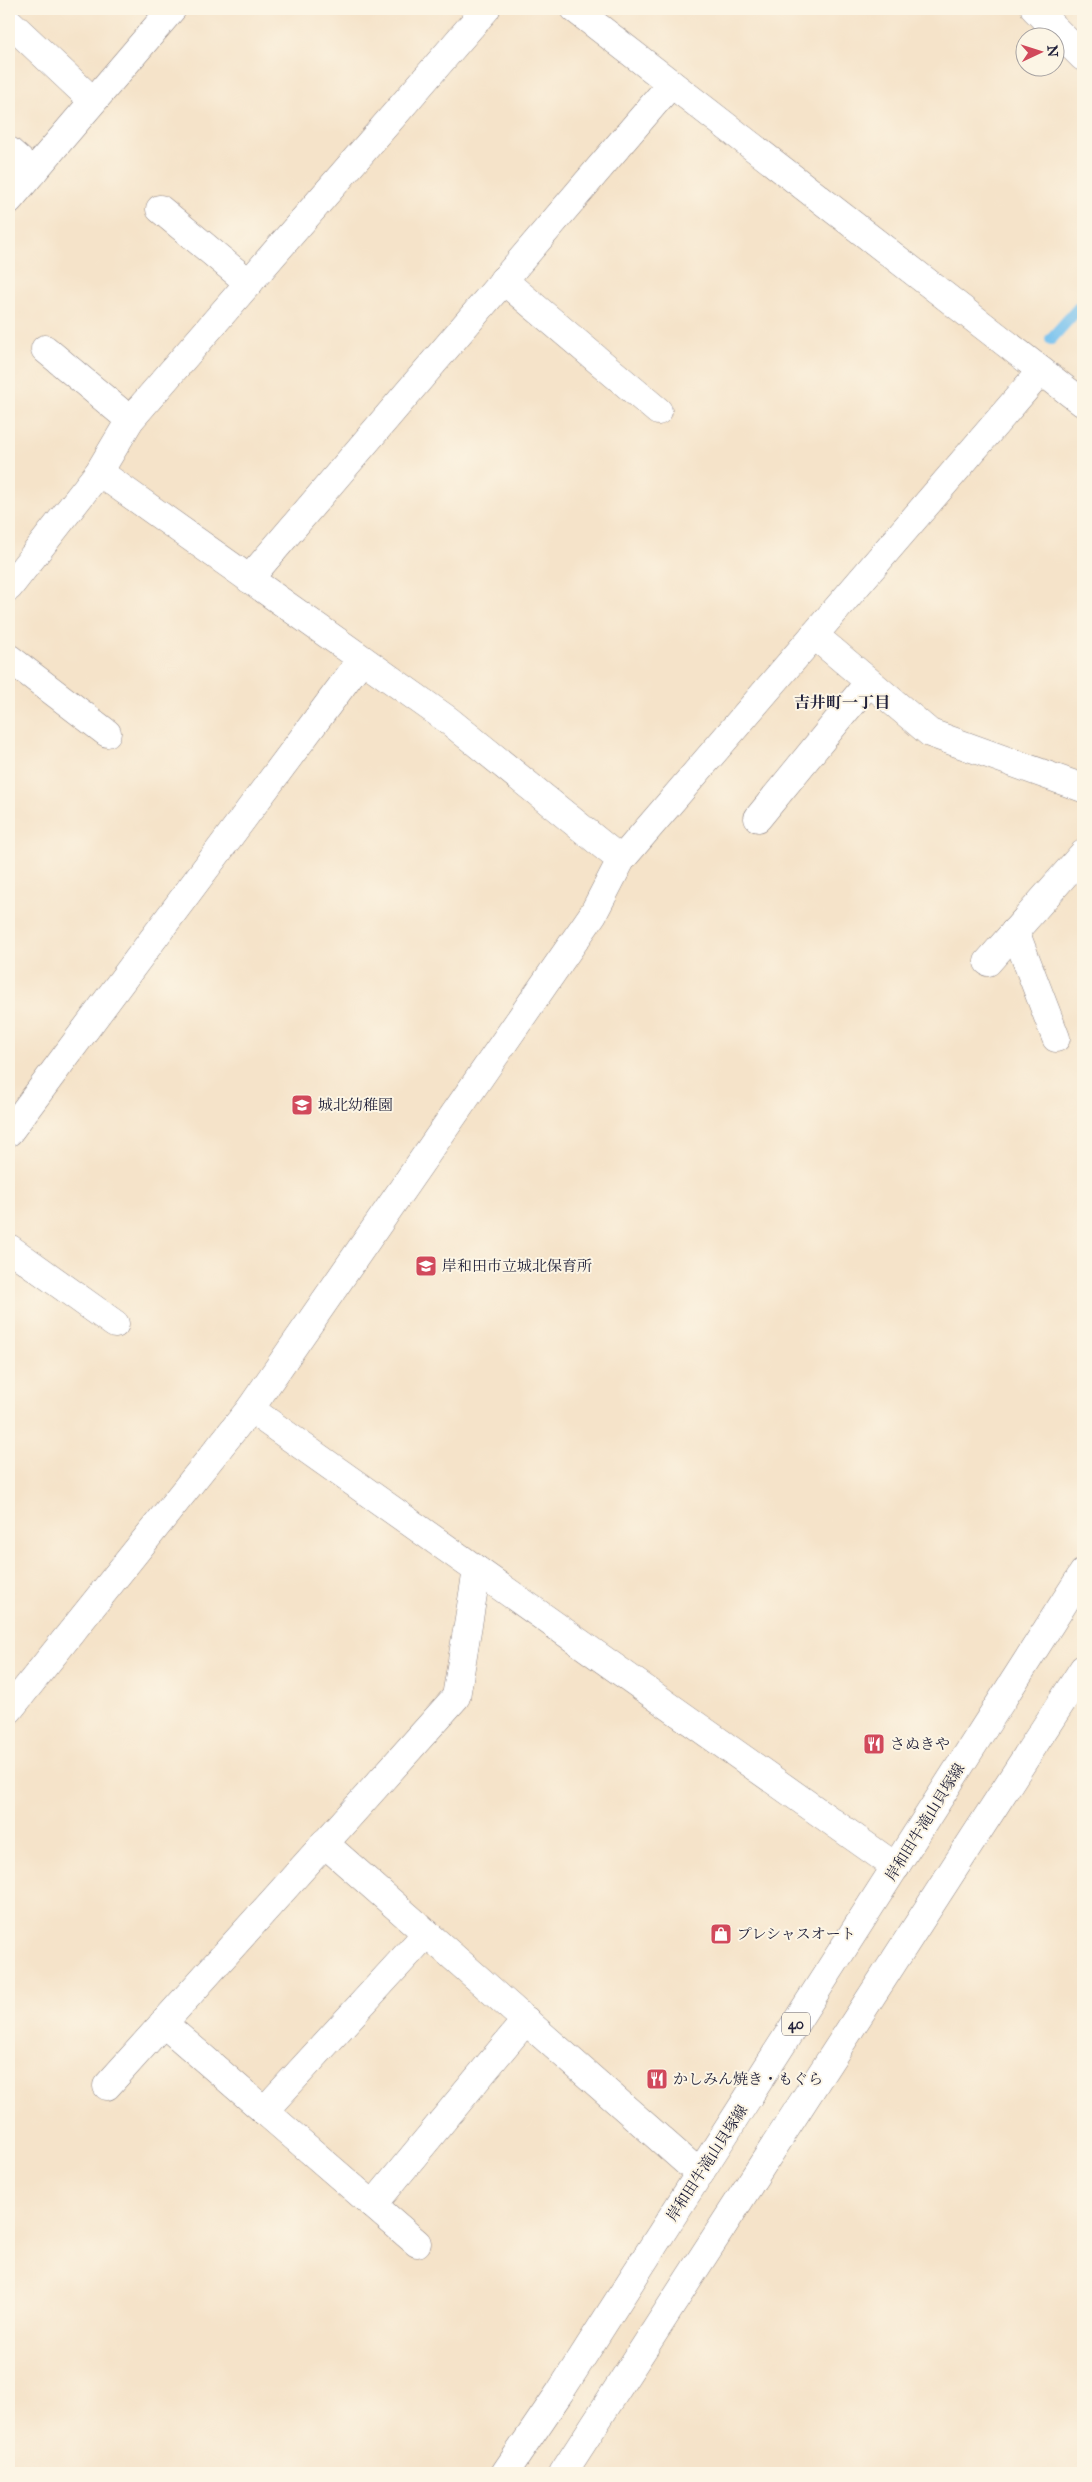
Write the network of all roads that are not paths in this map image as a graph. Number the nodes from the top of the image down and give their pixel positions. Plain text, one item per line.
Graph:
1 (172, 9) edge
2 (486, 9) edge
3 (574, 9) edge
4 (1035, 9) edge
5 (9, 22) edge
6 (1083, 57) edge
7 (671, 84) junction
8 (93, 101) junction
9 (9, 151) edge
10 (33, 172) junction
11 (9, 200) edge
12 (160, 209) dead end
13 (504, 280) junction
14 (249, 283) junction
15 (45, 349) dead end
16 (1041, 371) junction
17 (1083, 403) edge
18 (658, 411) dead end
19 (130, 420) junction
20 (99, 472) junction
21 (249, 579) junction
22 (9, 587) edge
23 (814, 635) junction
24 (9, 658) edge
25 (362, 659) junction
26 (869, 682) junction
27 (108, 733) dead end
28 (1083, 788) edge
29 (758, 818) dead end
30 (1083, 854) edge
31 (621, 860) junction
32 (1015, 931) junction
33 (988, 962) dead end
34 (1056, 1038) dead end
35 (9, 1132) edge
36 (9, 1248) edge
37 (115, 1324) dead end
38 (250, 1409) junction
39 (477, 1570) junction
40 (1083, 1573) edge
41 (1083, 1669) edge
42 (9, 1710) edge
43 (324, 1843) junction
44 (896, 1867) junction
45 (428, 1934) junction
46 (526, 2020) junction
47 (164, 2023) junction
48 (107, 2086) dead end
49 (264, 2111) junction
50 (700, 2174) junction
51 (373, 2205) junction
52 (417, 2243) dead end
53 (505, 2473) edge
54 (563, 2473) edge

1 - 8 street
2 - 14 street
3 - 7 street
4 - 6 street
5 - 8 street
7 - 13 street
7 - 16 street
8 - 10 street
9 - 10 street
10 - 11 street
12 - 14 street
13 - 18 street
13 - 21 street
14 - 19 street
15 - 19 street
16 - 17 street
16 - 23 street
19 - 20 street
20 - 21 street
20 - 22 street
21 - 25 street
23 - 26 street
23 - 31 street
24 - 27 street
25 - 31 street
25 - 35 street
26 - 28 street
26 - 29 street
30 - 32 street
31 - 38 street
32 - 33 street
32 - 34 street
36 - 37 street
38 - 39 street
38 - 42 street
39 - 43 street
39 - 44 street
40 - 44 street, 岸和田牛滝山貝塚線 / 40
41 - 54 street
43 - 45 street
43 - 47 street
44 - 50 street, 岸和田牛滝山貝塚線 / 40
45 - 46 street
45 - 49 street
46 - 50 street
46 - 51 street
47 - 48 street
47 - 49 street
49 - 51 street
50 - 53 street, 岸和田牛滝山貝塚線 / 40
51 - 52 street

